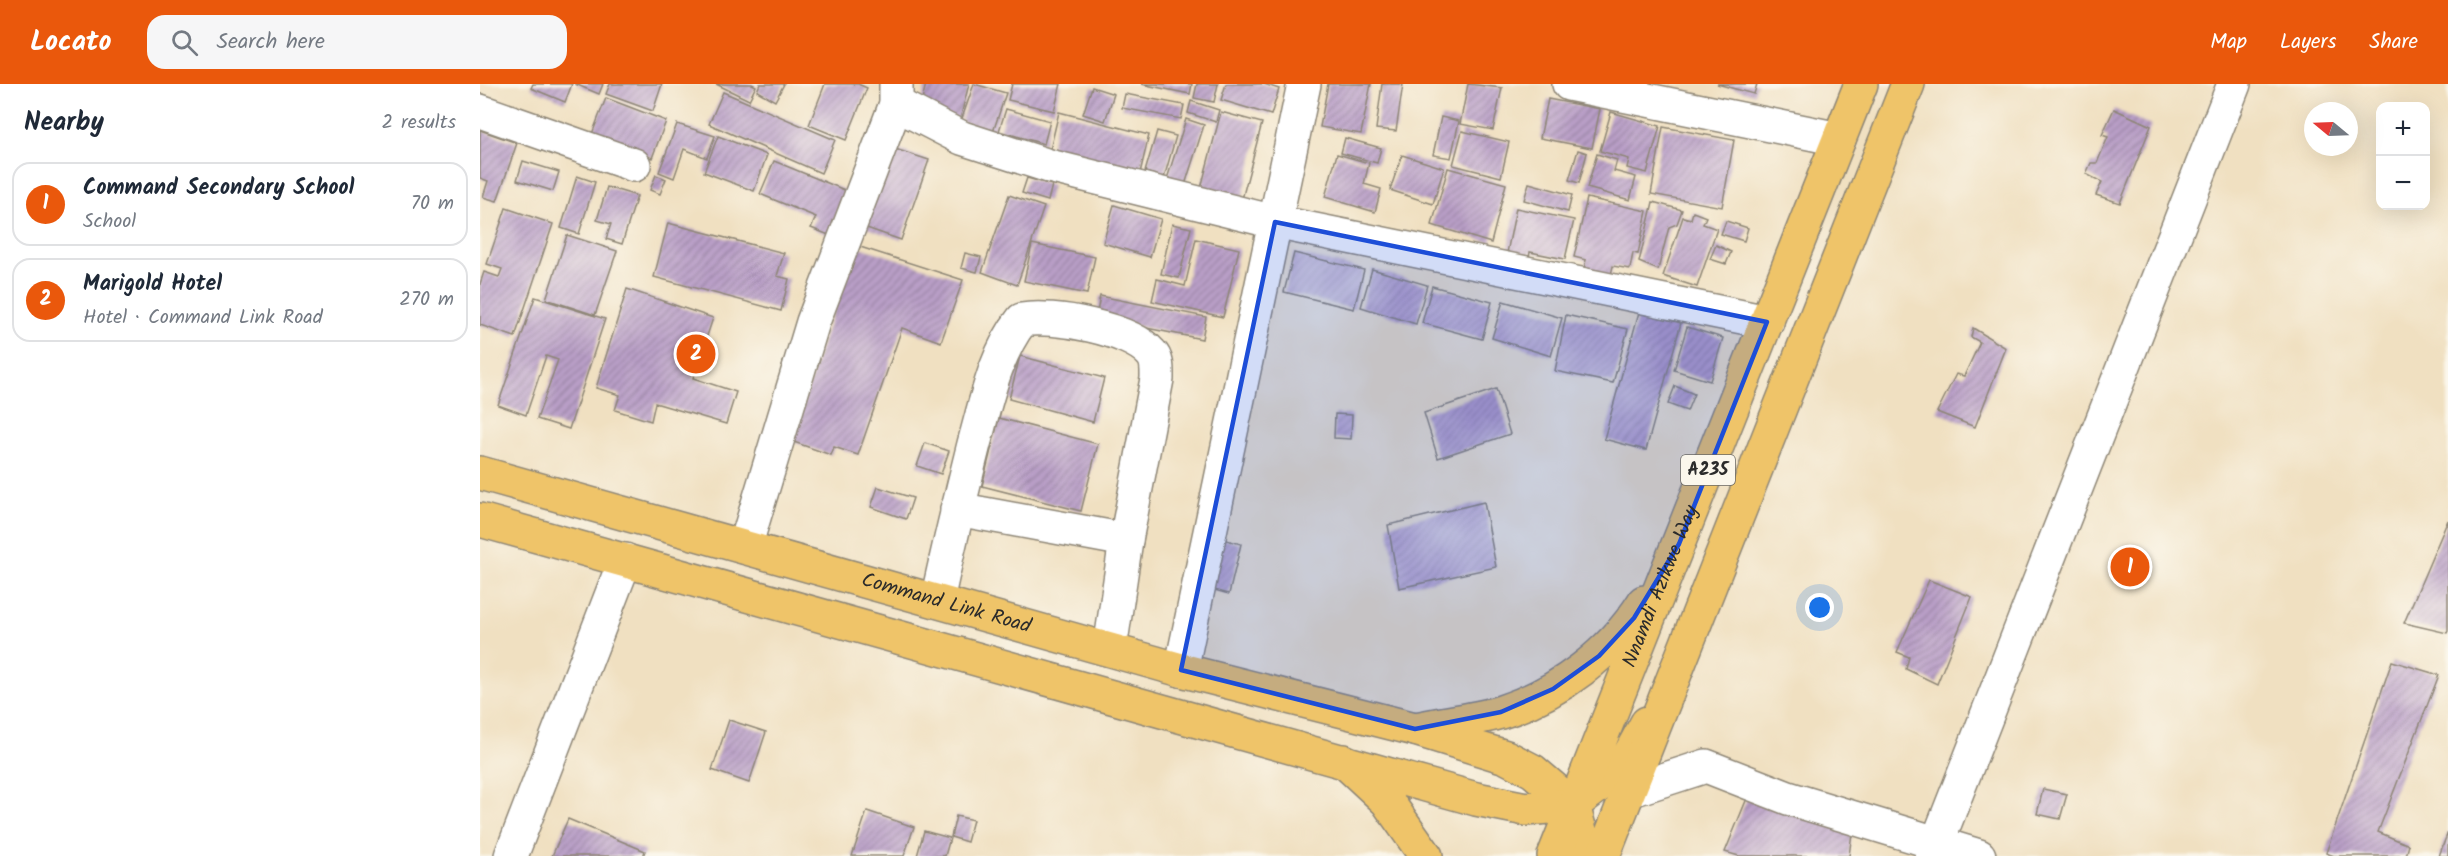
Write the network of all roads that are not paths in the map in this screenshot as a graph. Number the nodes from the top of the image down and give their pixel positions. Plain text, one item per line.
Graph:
1 (1304, 84) edge
2 (1569, 84) edge
3 (1861, 84) edge
4 (1908, 84) edge
5 (2234, 84) edge
6 (896, 94) edge
7 (480, 111) edge
8 (1839, 139) junction
9 (634, 165) dead end
10 (1275, 222) junction
11 (1767, 322) junction
12 (480, 473) edge
13 (957, 509) junction
14 (480, 520) edge
15 (1126, 540) junction
16 (1679, 544) junction
17 (745, 547) junction
18 (625, 561) junction
19 (937, 601) junction
20 (1110, 649) junction
21 (1181, 669) junction
22 (1670, 686) junction
23 (1415, 729) junction
24 (1344, 762) junction
25 (1629, 791) junction
26 (1573, 805) junction
27 (1934, 850) edge
28 (511, 856) edge
29 (1426, 856) edge
30 (1554, 856) edge
31 (1587, 856) edge
32 (1603, 856) edge
33 (1979, 856) edge

1 - 10 street
2 - 8 street
3 - 8 main road, Nnamdi Azikwe Way / A235
4 - 22 main road, A235
5 - 27 street
6 - 10 street
6 - 17 street
7 - 9 street
8 - 11 main road, Nnamdi Azikwe Way / A235
10 - 11 street
10 - 21 street
11 - 16 main road, Nnamdi Azikwe Way / A235
12 - 17 main road, Command Link Road
13 - 15 street
13 - 15 street
13 - 19 street
14 - 18 main road
15 - 20 street
16 - 23 main road
16 - 26 main road, Nnamdi Azikwe Way / A235
17 - 19 main road, Command Link Road
18 - 24 main road
18 - 28 street
19 - 20 main road, Command Link Road
20 - 21 main road, Command Link Road
21 - 23 main road, Command Link Road
22 - 25 main road, A235
22 - 26 main road
23 - 26 main road, Command Link Road
24 - 26 main road
24 - 29 main road
25 - 27 street
25 - 32 main road, A235
26 - 30 main road, Nnamdi Azikwe Way / A235
26 - 31 main road
27 - 33 street

